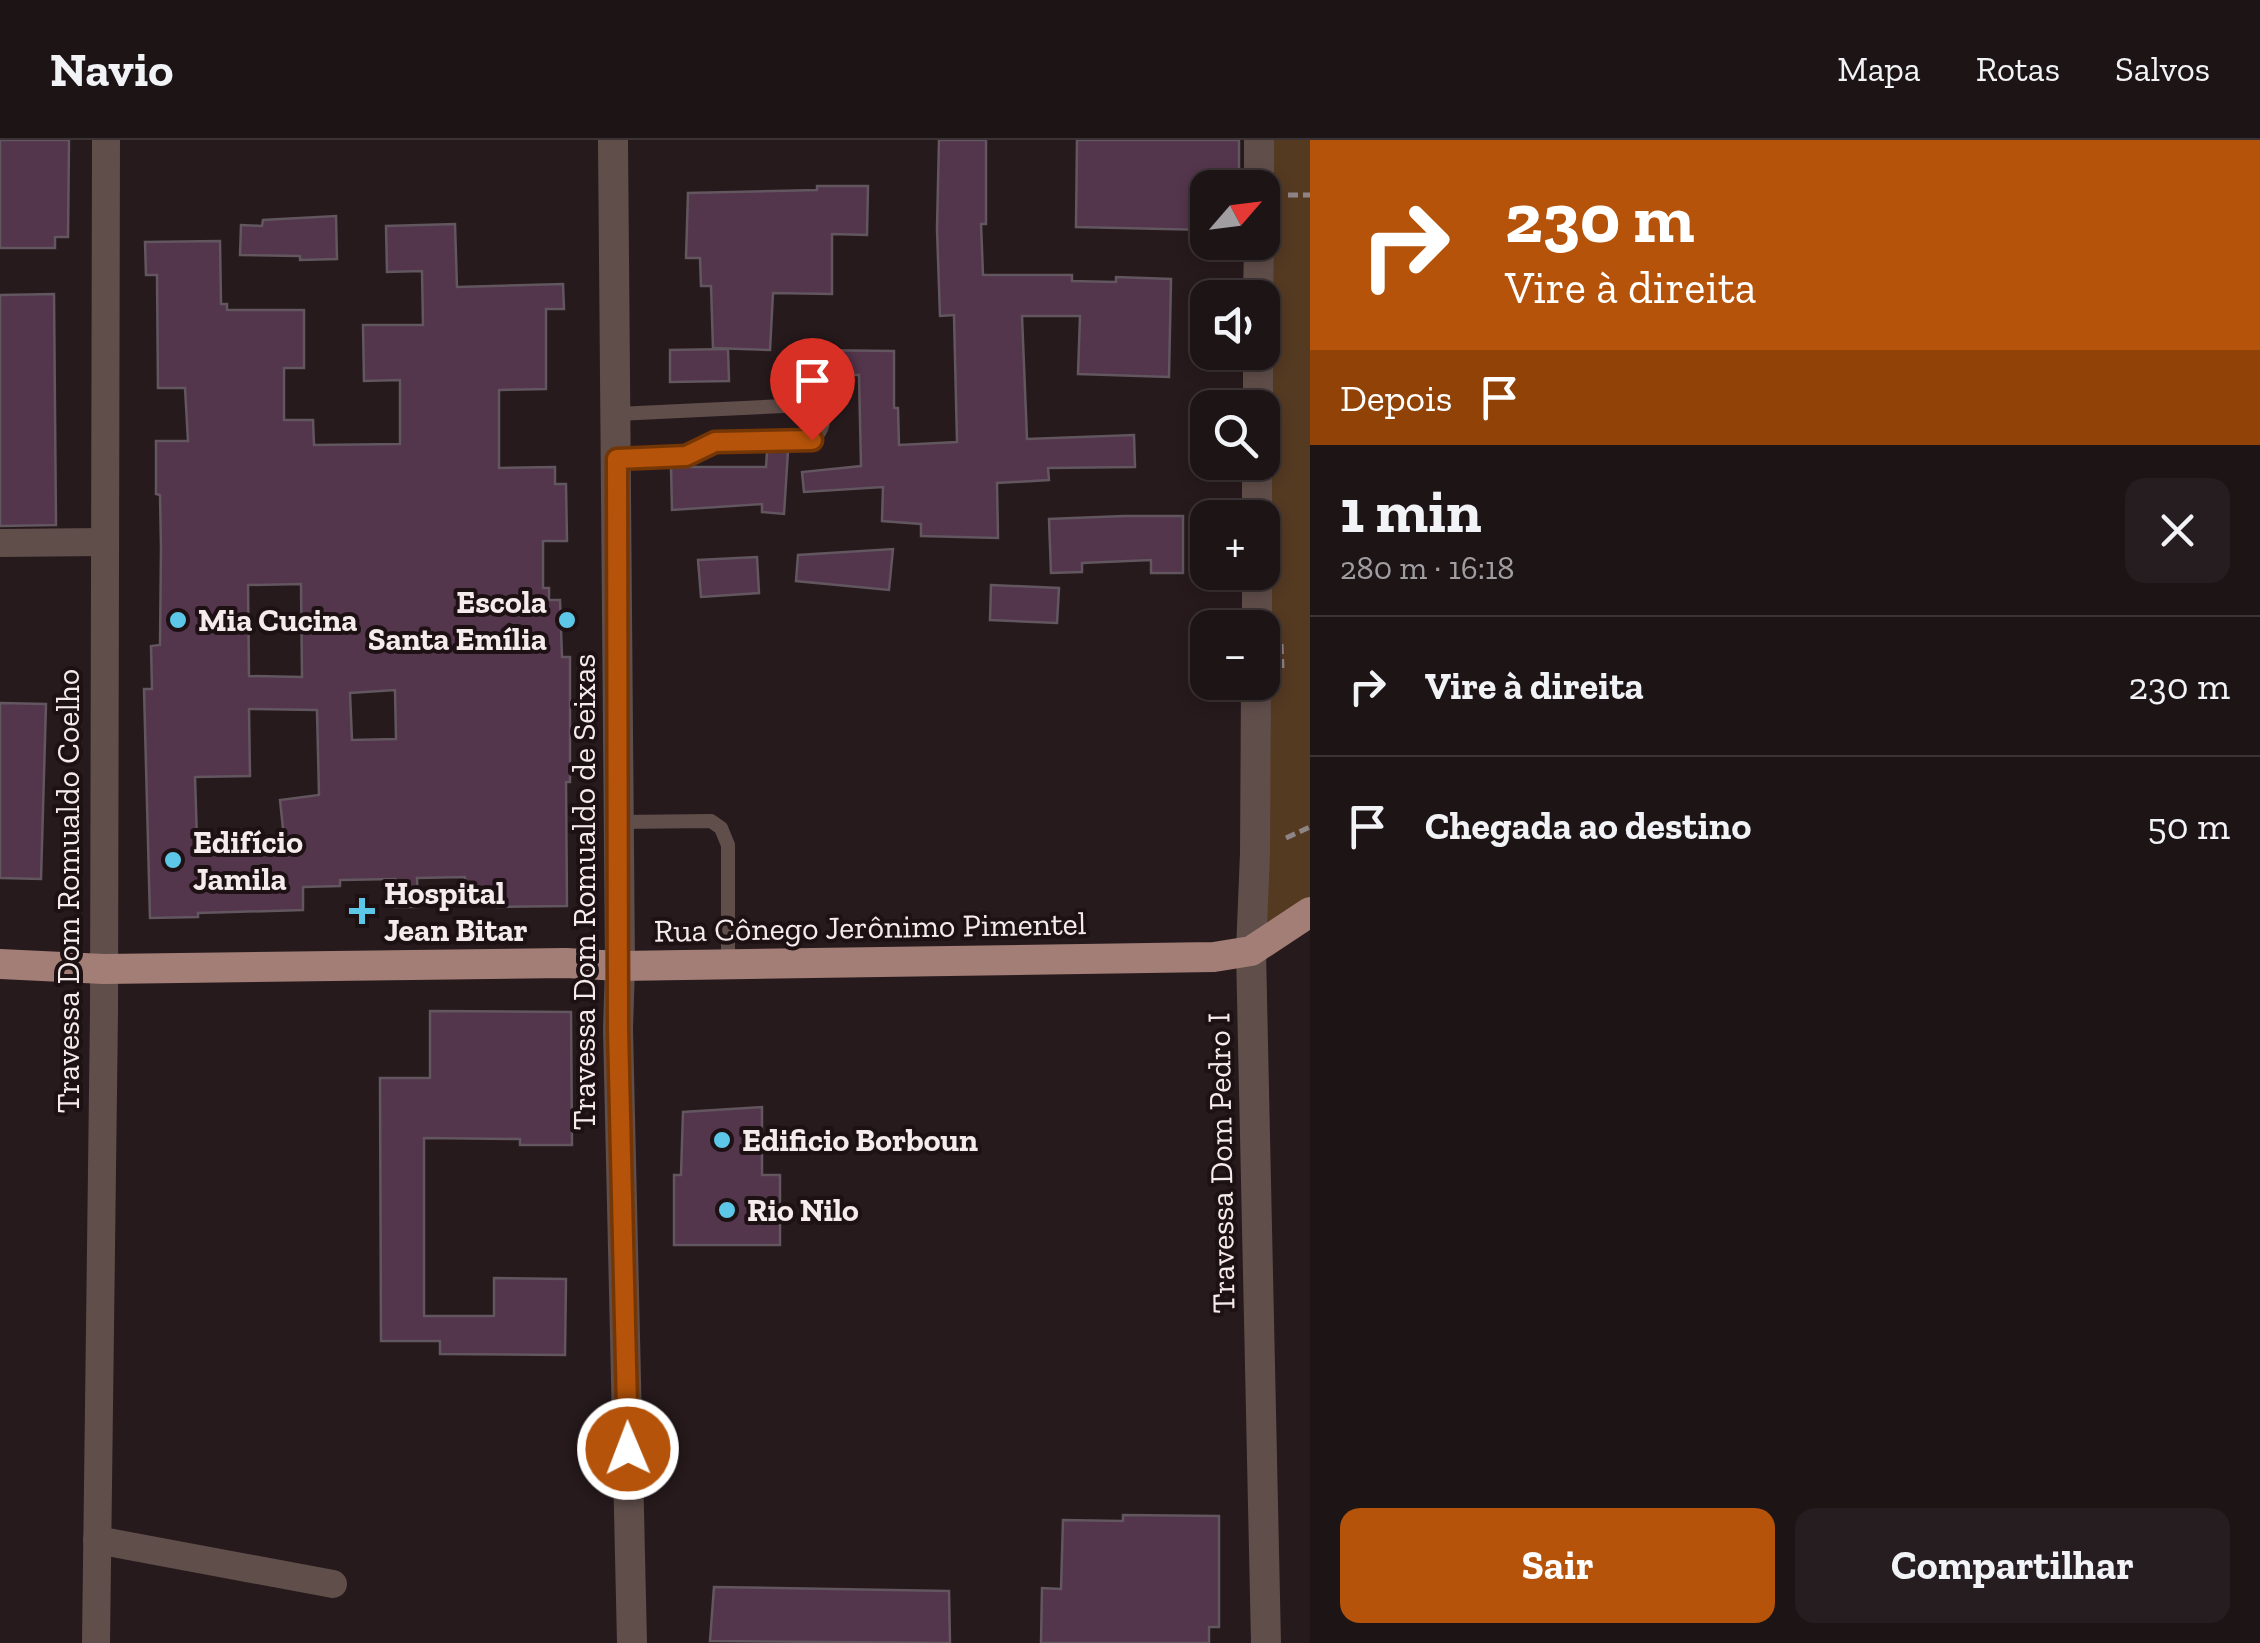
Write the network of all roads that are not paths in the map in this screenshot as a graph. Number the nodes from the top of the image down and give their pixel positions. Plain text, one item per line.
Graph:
1 (106, 140) edge
2 (612, 140) edge
3 (1259, 140) edge
4 (1263, 170) edge
5 (617, 414) junction
6 (617, 459) junction
7 (103, 542) junction
8 (0, 543) edge
9 (1256, 700) edge
10 (619, 822) junction
11 (1310, 912) edge
12 (1251, 951) junction
13 (0, 964) edge
14 (728, 964) junction
15 (620, 966) junction
16 (104, 968) junction
17 (97, 1540) junction
18 (333, 1584) dead end
19 (96, 1643) edge
20 (632, 1643) edge
21 (1266, 1643) edge

1 - 7 street, Travessa Dom Romualdo Coelho
2 - 5 street, Travessa Dom Romualdo de Seixas
3 - 4 street
5 - 6 street, Travessa Dom Romualdo de Seixas
5 - 6 lane
6 - 10 street, Travessa Dom Romualdo de Seixas
7 - 8 street
7 - 16 street, Travessa Dom Romualdo Coelho
9 - 12 street, Travessa Dom Pedro I
10 - 14 lane
10 - 15 street, Travessa Dom Romualdo de Seixas
11 - 12 main road, Rua Cônego Jerônimo Pimentel
12 - 14 main road, Rua Cônego Jerônimo Pimentel
12 - 21 street, Travessa Dom Pedro I
13 - 16 main road, Rua Cônego Jerônimo Pimentel
14 - 15 main road, Rua Cônego Jerônimo Pimentel
15 - 16 main road, Rua Cônego Jerônimo Pimentel
15 - 20 street, Travessa Dom Romualdo de Seixas
16 - 17 street, Travessa Dom Romualdo Coelho
17 - 18 street
17 - 19 street, Travessa Dom Romualdo Coelho

